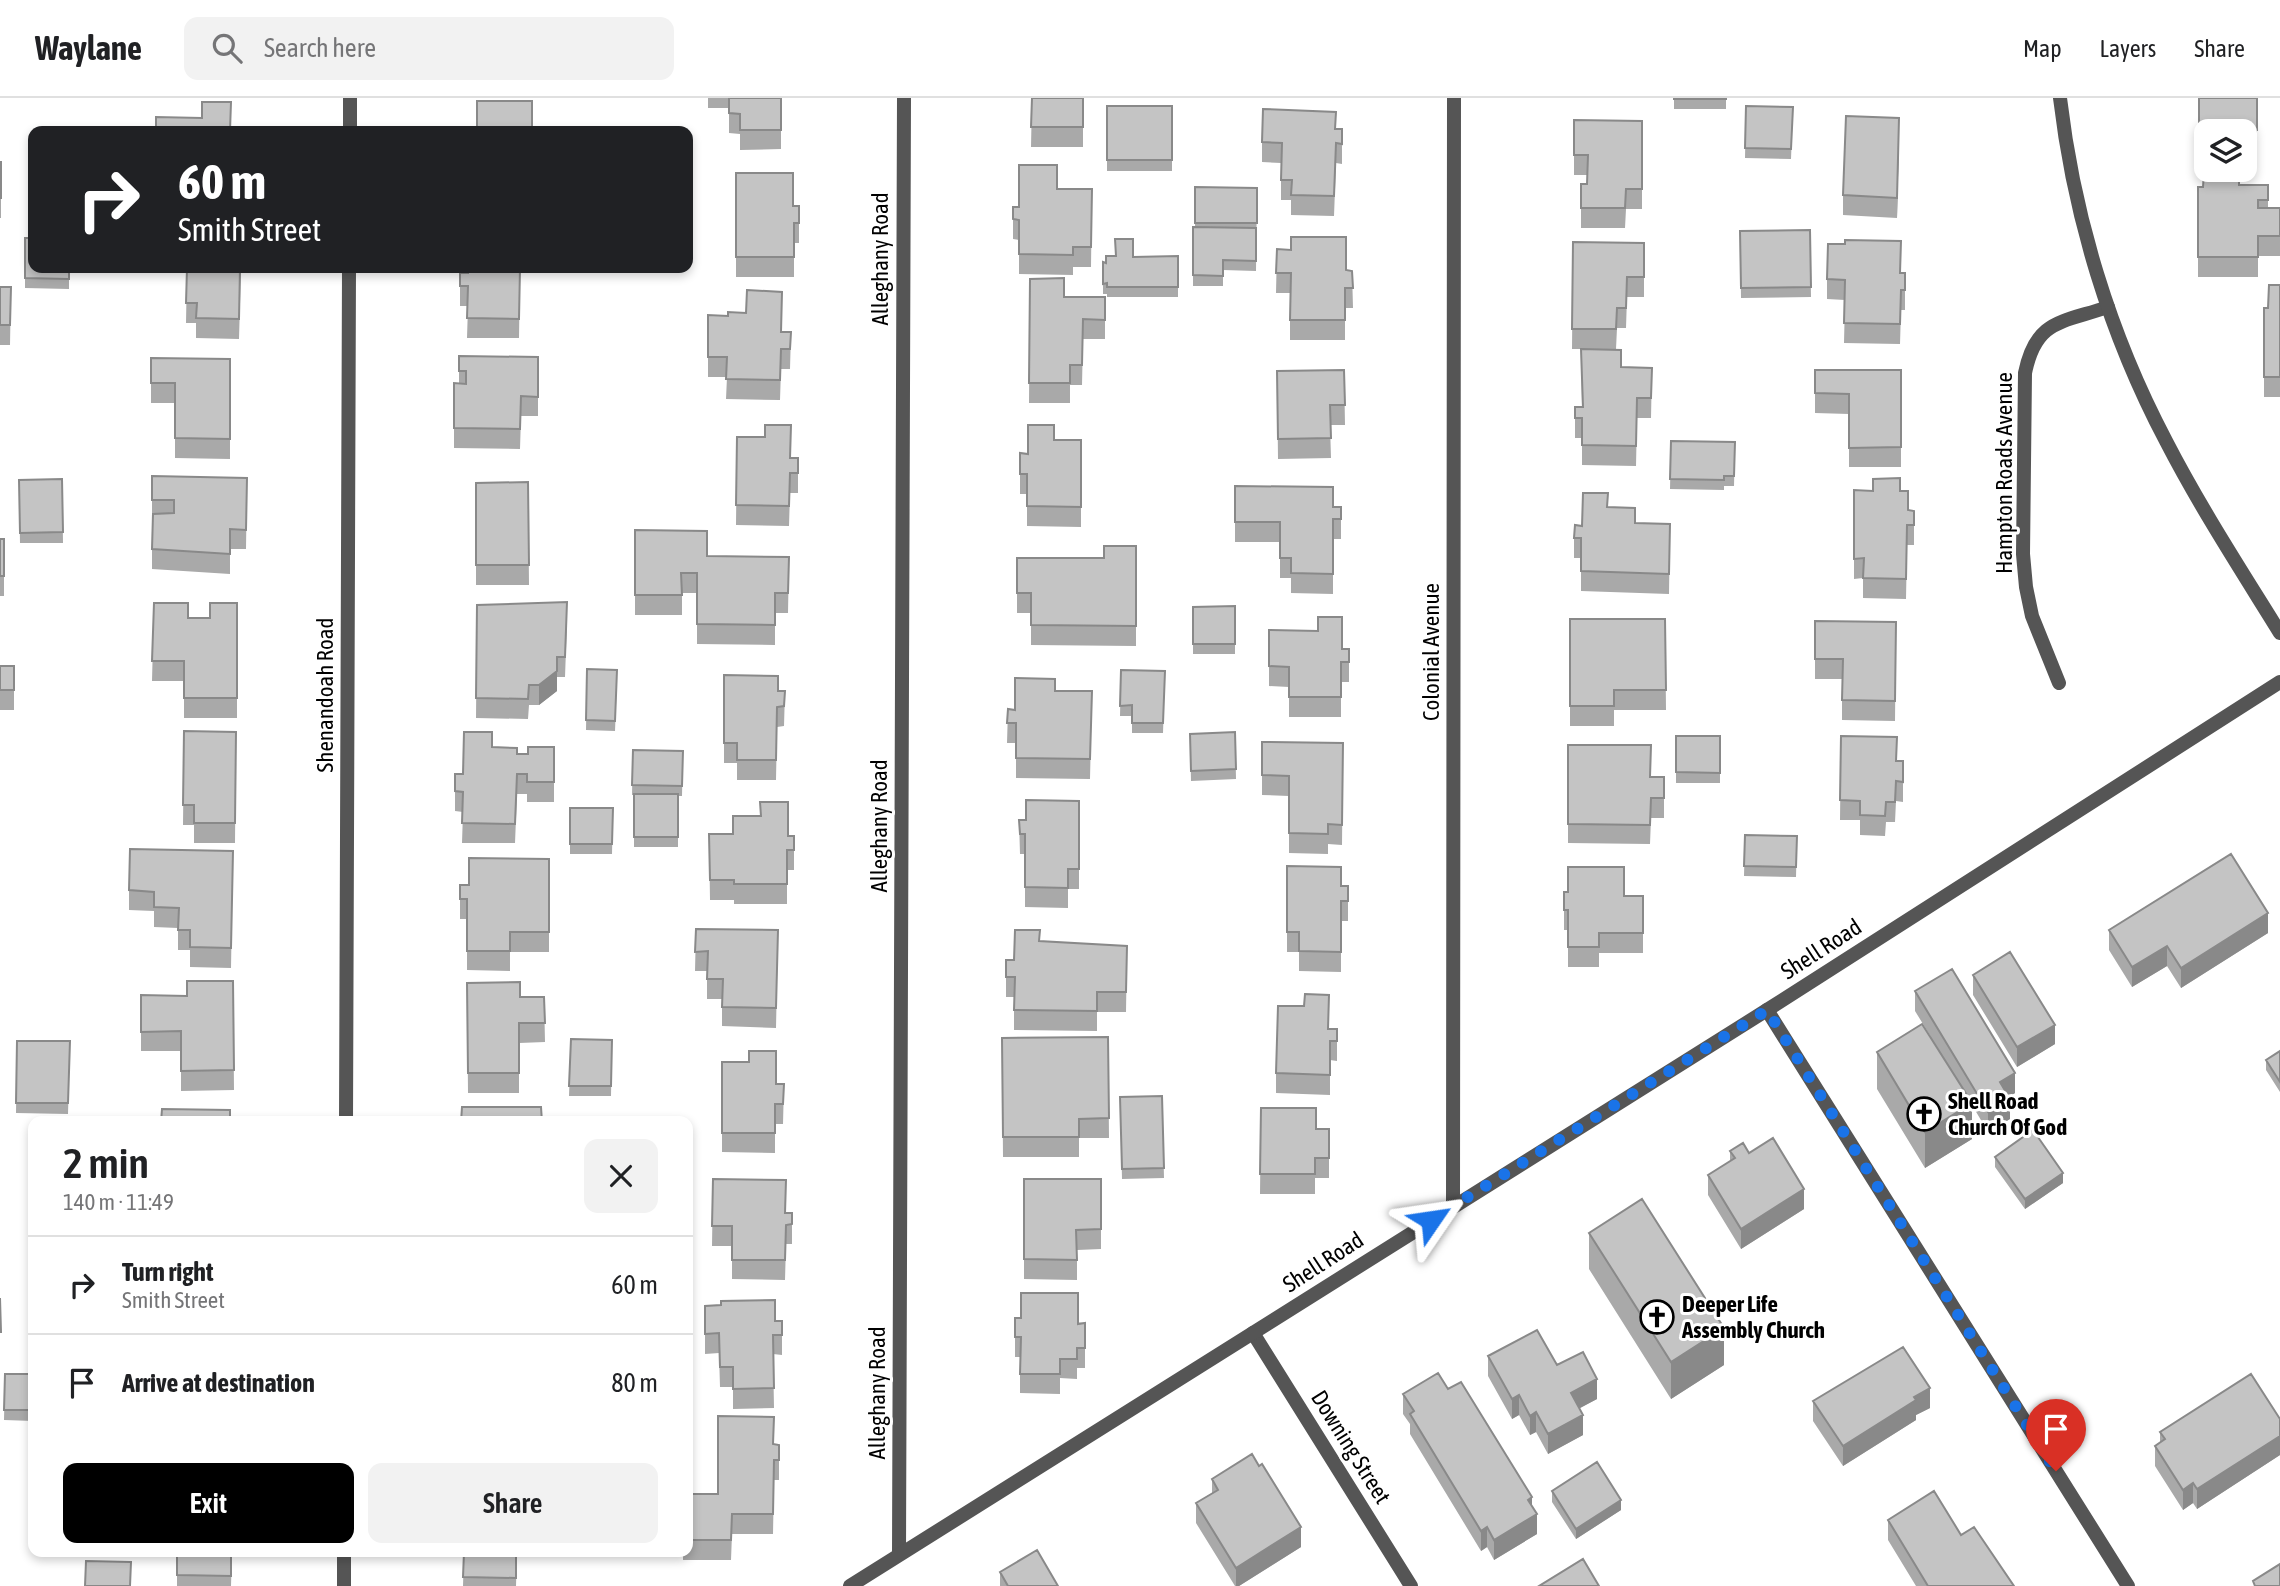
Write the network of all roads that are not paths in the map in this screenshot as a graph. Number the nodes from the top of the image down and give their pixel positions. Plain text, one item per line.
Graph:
1 (350, 98) edge
2 (904, 98) edge
3 (1454, 98) edge
4 (2060, 98) edge
5 (350, 126) edge
6 (349, 273) edge
7 (2108, 307) junction
8 (2280, 633) edge
9 (2280, 682) edge
10 (2059, 683) dead end
11 (1767, 1010) junction
12 (346, 1116) edge
13 (1453, 1205) junction
14 (1254, 1333) junction
15 (900, 1554) junction
16 (344, 1557) edge
17 (344, 1586) edge
18 (850, 1586) edge
19 (1411, 1586) edge
20 (2128, 1586) edge

1 - 5 street
2 - 15 street, Alleghany Road
3 - 13 street, Colonial Avenue
4 - 7 street
6 - 12 street, Shenandoah Road
7 - 8 street
7 - 10 street, Hampton Roads Avenue
9 - 11 street, Shell Road
11 - 13 street, Shell Road
11 - 20 street
13 - 14 street, Shell Road
14 - 15 street, Shell Road
14 - 19 street, Downing Street
15 - 18 street, Shell Road
16 - 17 street

